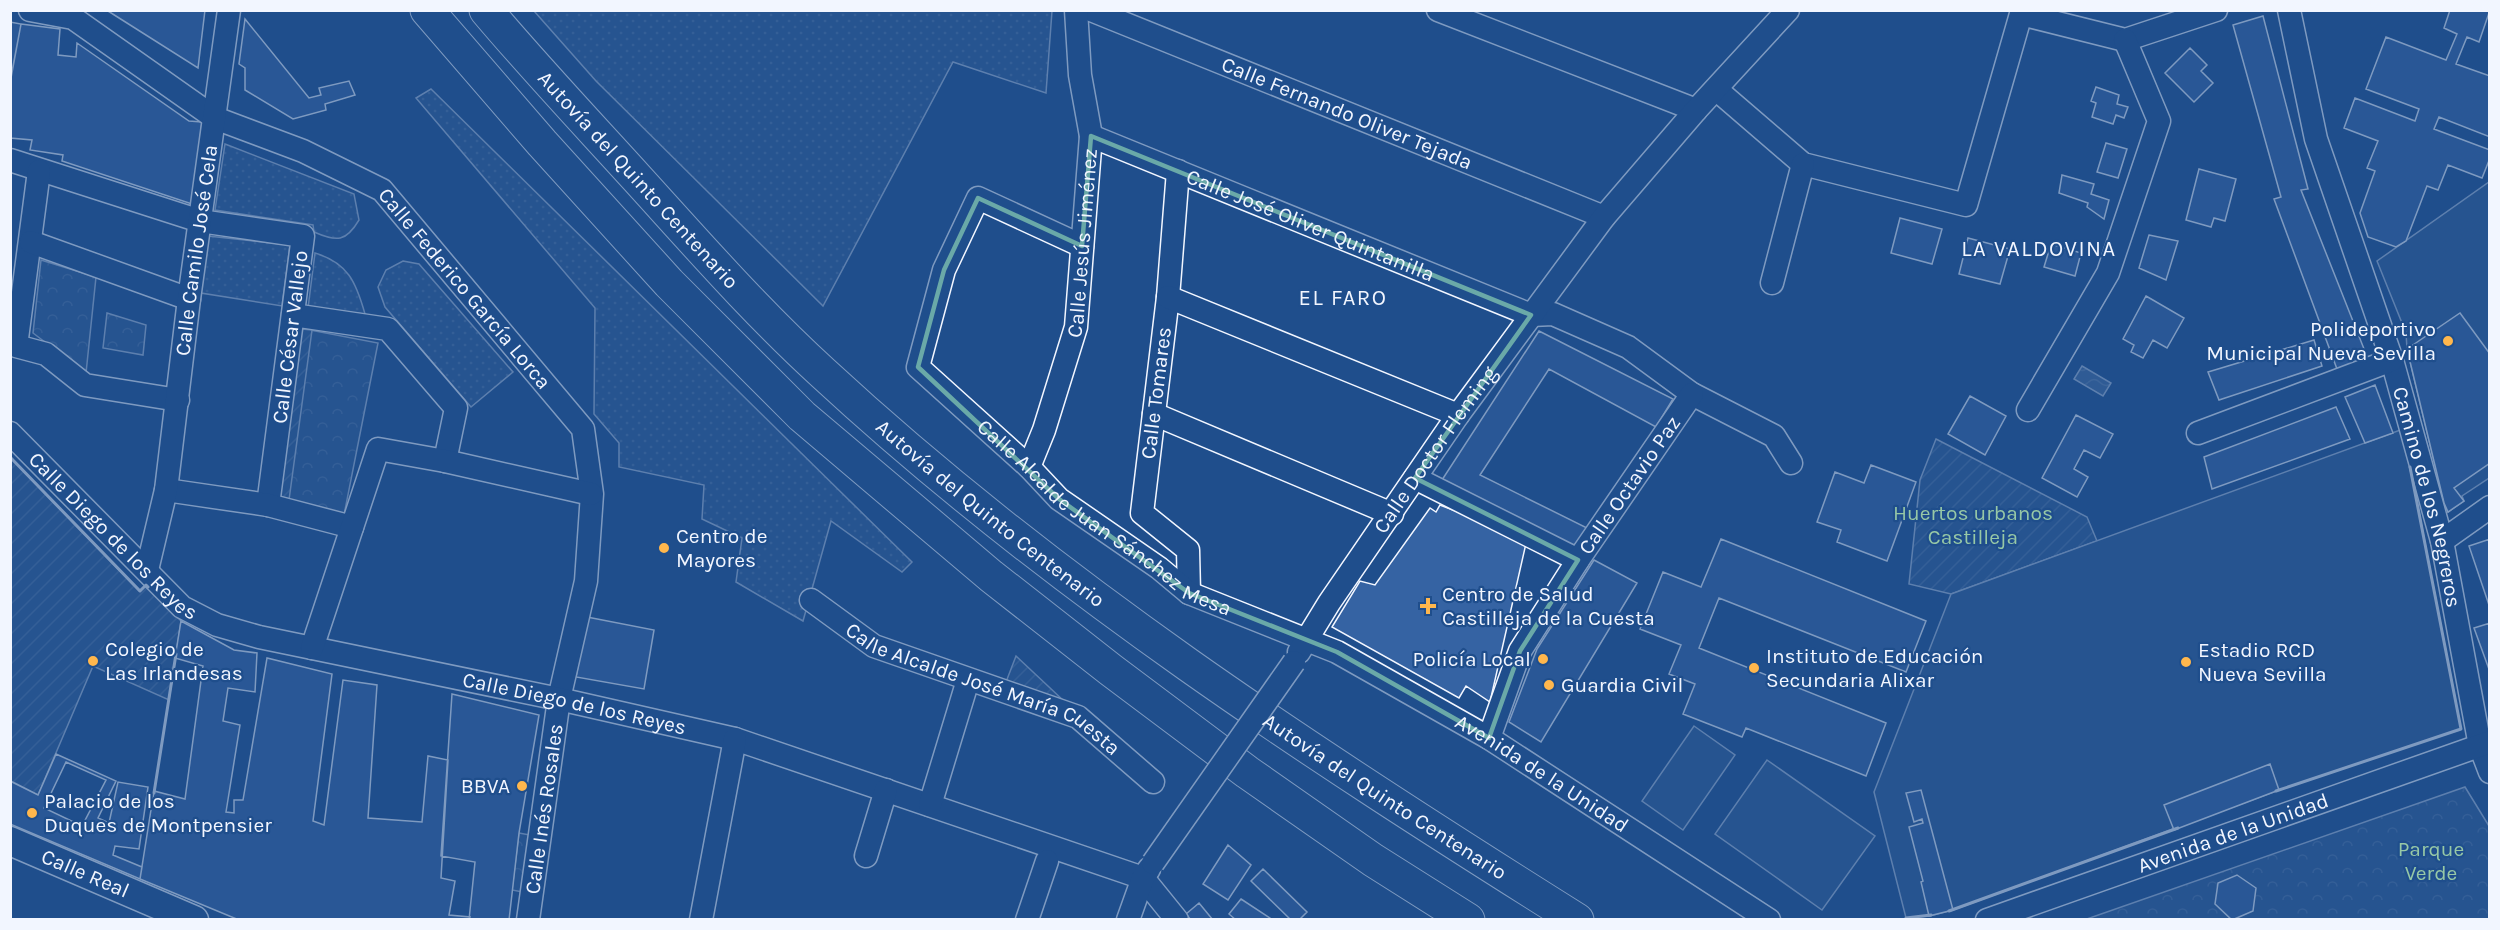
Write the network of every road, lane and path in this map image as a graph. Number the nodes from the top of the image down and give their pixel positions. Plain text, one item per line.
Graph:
1 (30, 10) edge
2 (229, 10) edge
3 (427, 10) edge
4 (486, 10) edge
5 (1076, 10) edge
6 (1091, 10) edge
7 (1438, 10) edge
8 (1788, 10) edge
9 (2216, 10) edge
10 (2289, 10) edge
11 (2125, 40) junction
12 (1717, 90) junction
13 (1696, 110) junction
14 (215, 118) junction
15 (1091, 135) junction
16 (10, 160) edge
17 (1803, 164) junction
18 (39, 171) junction
19 (1178, 171) junction
20 (1604, 217) junction
21 (201, 221) junction
22 (31, 243) junction
23 (1082, 246) junction
24 (1772, 283) dead end
25 (1168, 297) junction
26 (189, 299) junction
27 (293, 315) junction
28 (1531, 315) junction
29 (2392, 360) junction
30 (1692, 393) junction
31 (178, 400) junction
32 (2028, 410) dead end
33 (1154, 414) junction
34 (1458, 415) junction
35 (10, 433) edge
36 (2198, 433) dead end
37 (445, 461) junction
38 (1791, 463) dead end
39 (1029, 467) junction
40 (1415, 478) junction
41 (166, 490) junction
42 (591, 494) junction
43 (268, 506) junction
44 (2490, 507) edge
45 (1392, 514) junction
46 (352, 527) junction
47 (2442, 541) junction
48 (1578, 560) junction
49 (147, 570) junction
50 (1189, 593) junction
51 (811, 600) dead end
52 (1307, 640) junction
53 (312, 648) junction
54 (968, 680) junction
55 (559, 699) junction
56 (1489, 738) junction
57 (735, 739) junction
58 (2485, 744) edge
59 (2490, 772) edge
60 (1153, 782) dead end
61 (886, 790) junction
62 (930, 805) junction
63 (10, 841) edge
64 (866, 856) dead end
65 (1373, 860) junction
66 (1047, 861) dead end
67 (1148, 871) junction
68 (194, 920) edge
69 (528, 920) edge
70 (701, 920) edge
71 (1027, 920) edge
72 (1128, 920) edge
73 (1177, 920) edge
74 (1427, 920) edge
75 (1468, 920) edge
76 (1577, 920) edge
77 (1768, 920) edge
78 (1987, 920) edge

1 - 14 street, Calle Federico García Lorca
2 - 14 street, Calle Camilo José Cela
3 - 65 highway, Autovía del Quinto Centenario
4 - 76 highway, Autovía del Quinto Centenario
5 - 15 street, Calle Jesús Jiménez
6 - 20 street, Calle Fernando Oliver Tejada
7 - 13 street
8 - 12 street, Calle Doctor Fleming
9 - 11 street
10 - 29 street, Camino de los Negreros
11 - 17 street
11 - 32 street
12 - 13 street, Calle Doctor Fleming
12 - 17 street
13 - 20 street, Calle Doctor Fleming
14 - 21 street, Calle Camilo José Cela
14 - 42 street, Calle Federico García Lorca
15 - 19 street, Calle José Oliver Quintanilla
15 - 23 street, Calle Jesús Jiménez
16 - 18 street
17 - 24 street
18 - 21 street
18 - 22 street
19 - 25 street, Calle Tomares
19 - 28 street, Calle José Oliver Quintanilla
20 - 28 street, Calle Doctor Fleming
21 - 26 street, Calle Camilo José Cela
21 - 27 street, Calle César Vallejo
22 - 26 street
22 - 31 street
23 - 39 street, Calle Jesús Jiménez
23 - 39 street, Calle Alcalde Juan Sánchez Mesa
25 - 33 street, Calle Tomares
25 - 34 street
26 - 31 street, Calle Camilo José Cela
27 - 37 street
27 - 43 street, Calle César Vallejo
28 - 30 street, Calle José Oliver Quintanilla
28 - 34 street, Calle Doctor Fleming
29 - 36 street
29 - 47 street, Camino de los Negreros
30 - 38 street, Calle José Oliver Quintanilla
30 - 48 street, Calle Octavio Paz
31 - 41 street, Calle Camilo José Cela
33 - 45 street
33 - 50 street, Calle Tomares
34 - 40 street, Calle Doctor Fleming
35 - 49 street, Calle Diego de los Reyes
37 - 42 street
37 - 46 street
39 - 50 street, Calle Alcalde Juan Sánchez Mesa
40 - 45 street, Calle Doctor Fleming
40 - 48 street
41 - 43 street
41 - 49 street, Calle Camilo José Cela
42 - 55 street, Calle Federico García Lorca
43 - 46 street
44 - 47 street
45 - 52 street, Calle Doctor Fleming
46 - 53 street
47 - 58 street, Camino de los Negreros
48 - 56 street, Calle Octavio Paz
49 - 53 street, Calle Diego de los Reyes
50 - 52 street, Calle Alcalde Juan Sánchez Mesa
51 - 54 street, Calle Alcalde José María Cuesta
52 - 56 street, Avenida de la Unidad
52 - 67 street, Calle Doctor Fleming, bridge
53 - 55 street, Calle Diego de los Reyes
54 - 60 street, Calle Alcalde José María Cuesta
54 - 62 street
55 - 57 street, Calle Diego de los Reyes
55 - 69 street, Calle Inés Rosales
56 - 77 street, Avenida de la Unidad
57 - 61 street, Calle Diego de los Reyes
57 - 70 street
58 - 59 street, Camino de los Negreros
58 - 78 street, Avenida de la Unidad
61 - 62 street, Calle Diego de los Reyes
61 - 64 street
62 - 67 street, Calle Diego de los Reyes
63 - 68 main road, Calle Real
65 - 74 highway
65 - 75 highway, Autovía del Quinto Centenario
66 - 71 street
67 - 72 street, Calle Doctor Fleming
67 - 73 street

